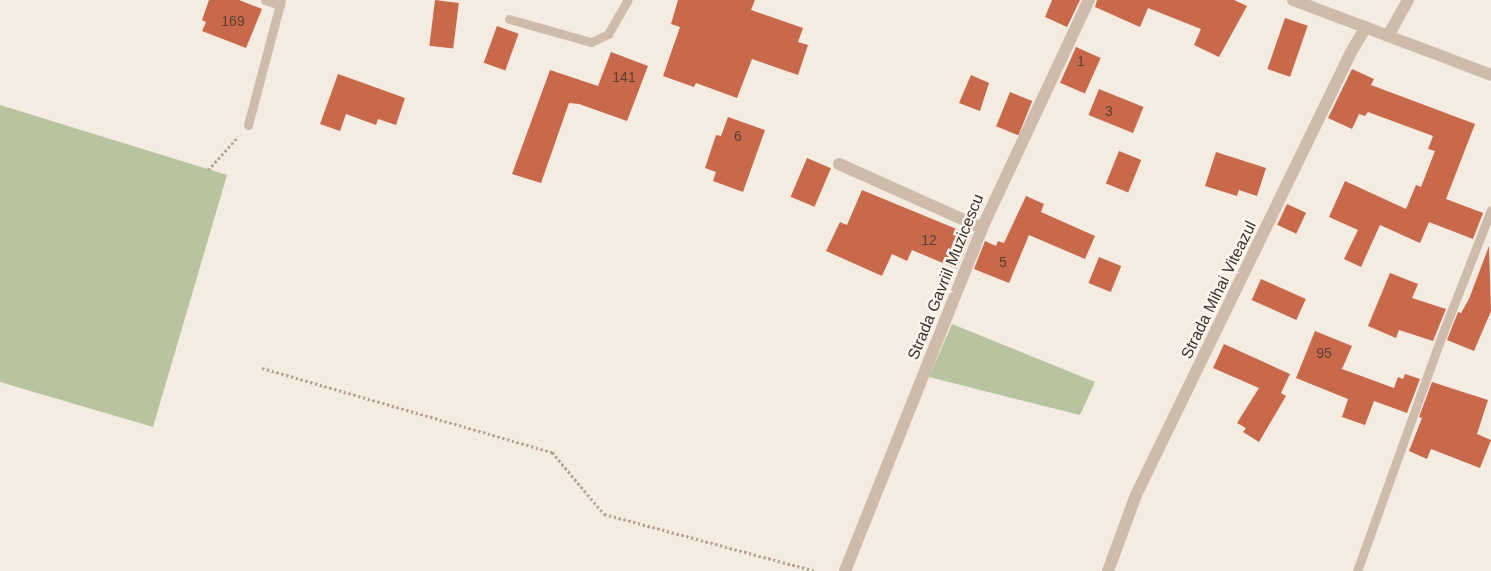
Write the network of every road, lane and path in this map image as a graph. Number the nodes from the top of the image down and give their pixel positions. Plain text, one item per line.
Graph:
1 (265, 0) edge
2 (628, 0) edge
3 (1089, 0) edge
4 (1293, 0) edge
5 (1408, 0) edge
6 (281, 2) edge
7 (509, 18) dead end
8 (1366, 27) junction
9 (1388, 36) junction
10 (1491, 75) edge
11 (248, 125) joint
12 (839, 164) dead end
13 (208, 170) dead end
14 (1491, 210) edge
15 (982, 228) junction
16 (262, 368) dead end
17 (815, 571) edge
18 (845, 571) edge
19 (1108, 571) edge
20 (1357, 571) edge

1 - 6 lane
2 - 7 lane
3 - 15 street, Strada Gavriil Muzicescu
4 - 8 street
5 - 9 street
6 - 11 lane
8 - 9 street
8 - 19 street, Strada Mihai Viteazul
9 - 10 street
11 - 13 path
12 - 15 street
14 - 20 lane
15 - 18 street, Strada Gavriil Muzicescu
16 - 17 path

